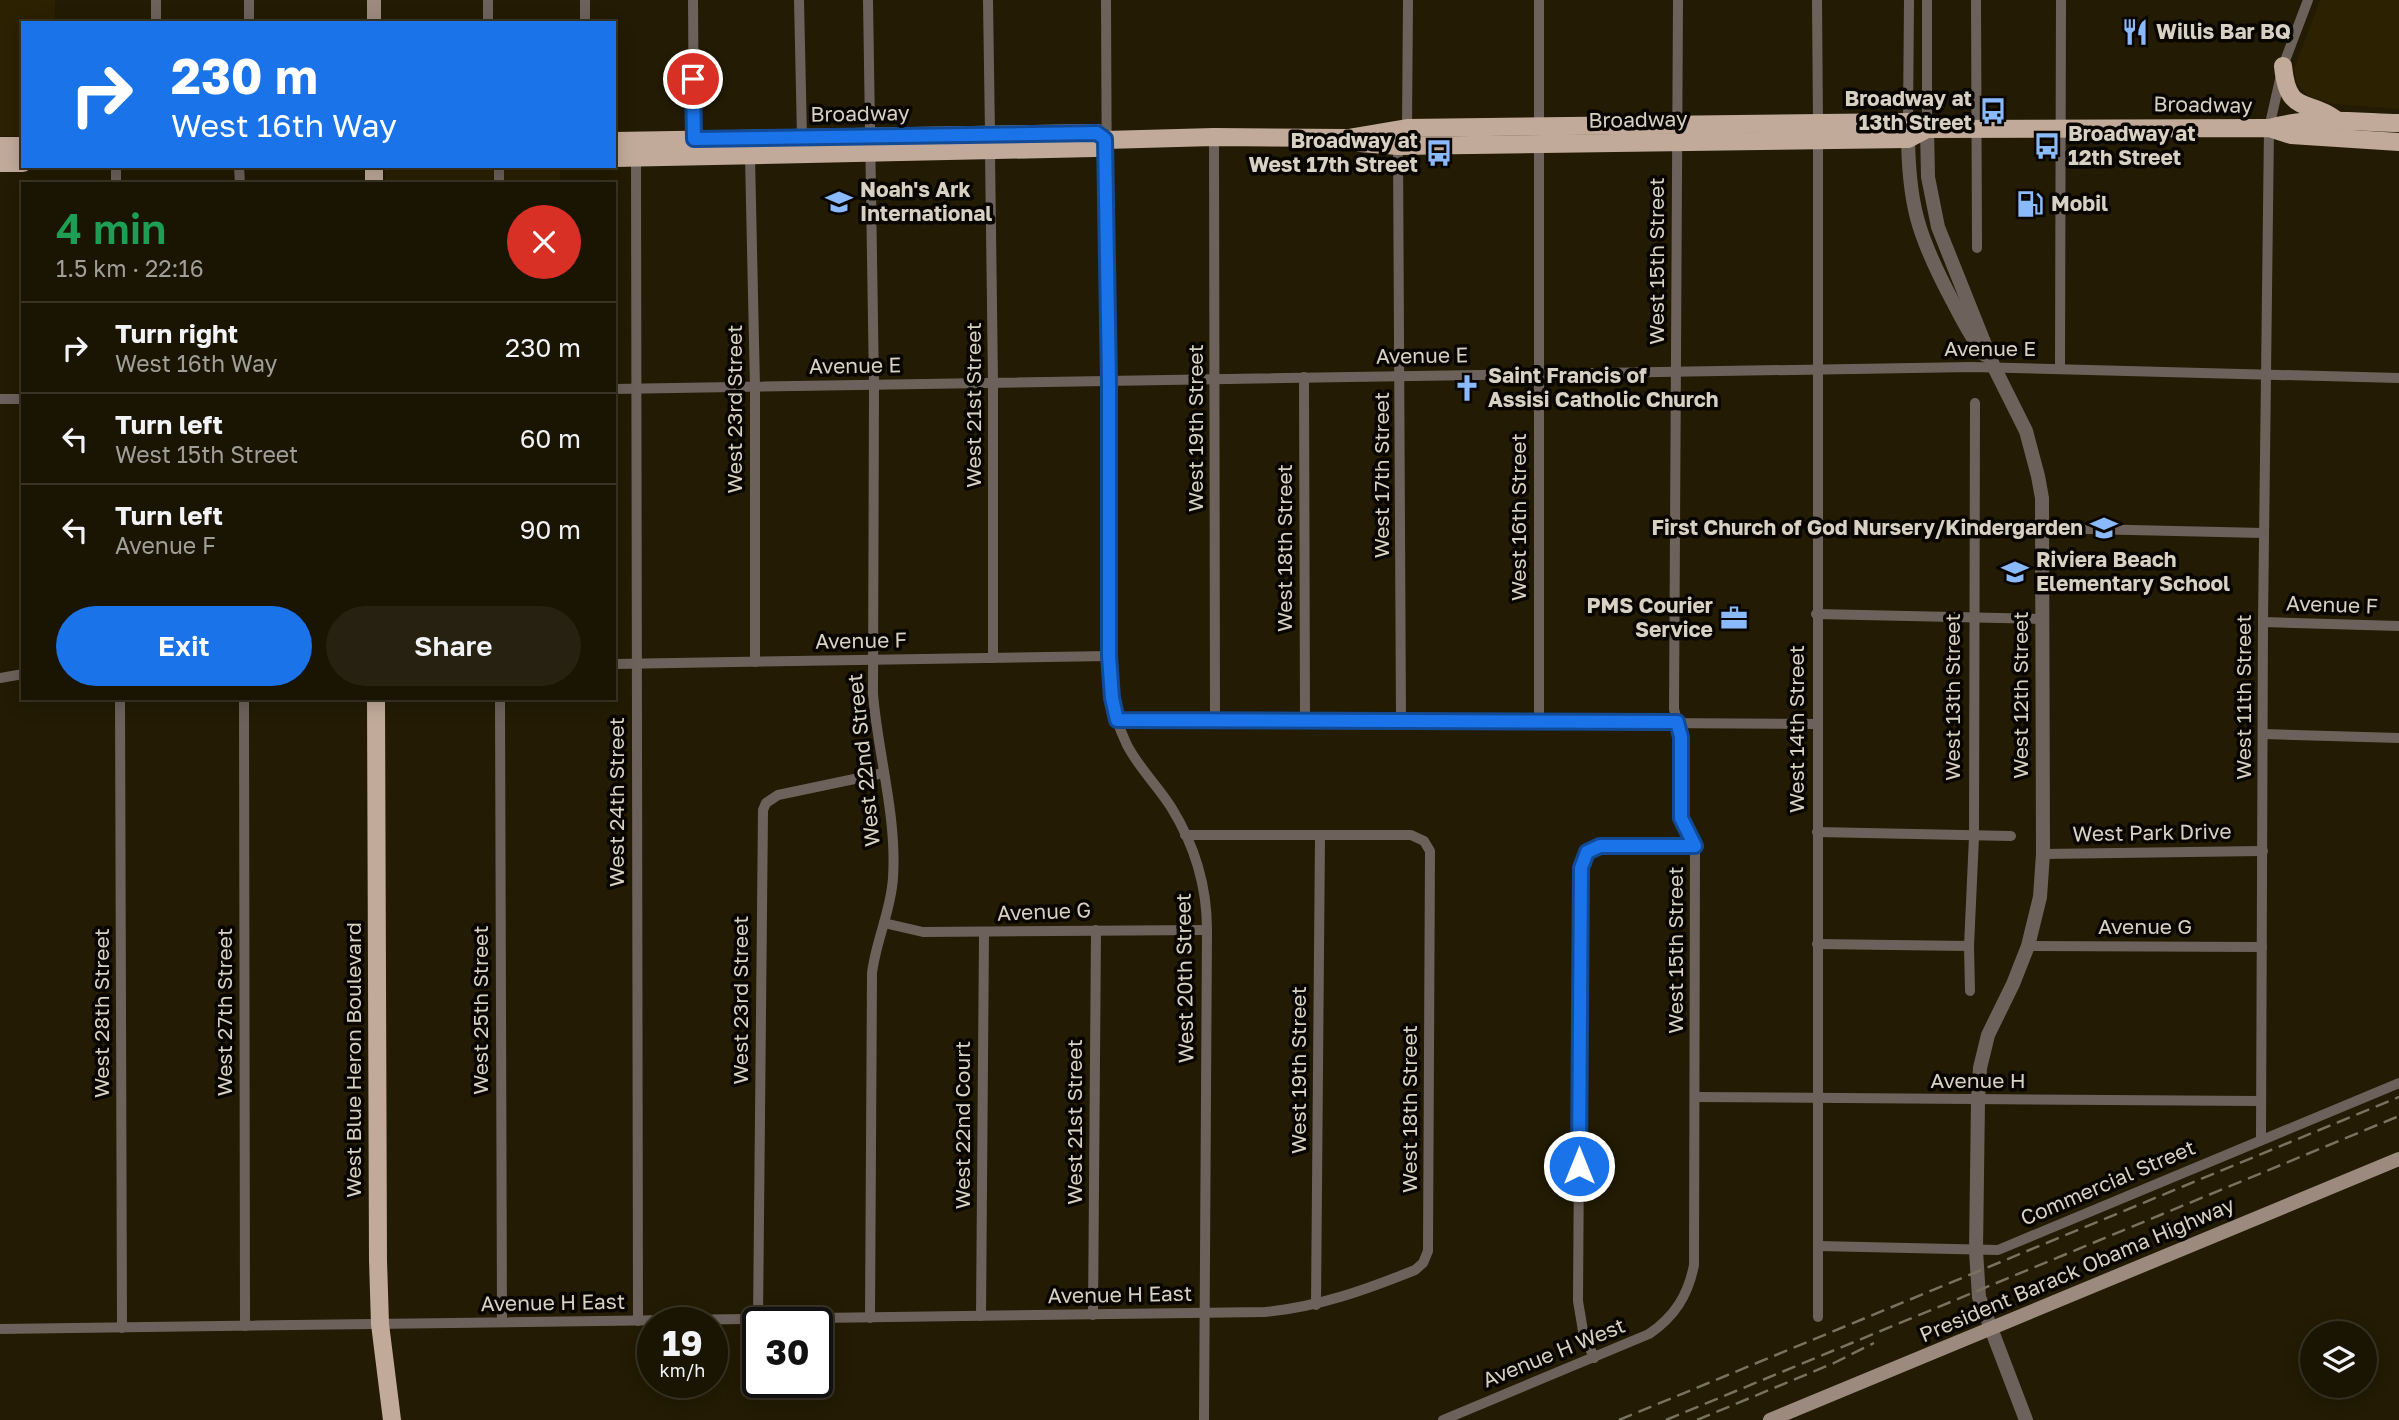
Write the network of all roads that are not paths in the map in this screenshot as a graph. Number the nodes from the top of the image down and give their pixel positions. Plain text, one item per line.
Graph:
1 (156, 0) edge
2 (249, 0) edge
3 (374, 0) edge
4 (488, 0) edge
5 (585, 0) edge
6 (693, 0) edge
7 (799, 0) edge
8 (868, 0) edge
9 (988, 0) edge
10 (1106, 0) edge
11 (1408, 0) edge
12 (1539, 0) edge
13 (1678, 0) edge
14 (1817, 0) edge
15 (1909, 0) edge
16 (1927, 0) edge
17 (1976, 0) edge
18 (2061, 0) edge
19 (2308, 0) edge
20 (156, 21) edge
21 (249, 21) edge
22 (374, 21) edge
23 (488, 21) edge
24 (585, 21) edge
25 (2283, 66) junction
26 (2338, 121) junction
27 (2399, 123) edge
28 (1407, 128) junction
29 (1976, 128) junction
30 (2062, 128) junction
31 (2269, 128) junction
32 (1927, 129) junction
33 (1908, 130) junction
34 (1818, 132) junction
35 (1677, 133) junction
36 (1539, 135) junction
37 (802, 137) junction
38 (1214, 137) junction
39 (1348, 138) junction
40 (694, 139) junction
41 (1105, 139) junction
42 (616, 141) edge
43 (2399, 142) edge
44 (990, 143) junction
45 (869, 145) junction
46 (0, 146) edge
47 (21, 146) edge
48 (1398, 146) junction
49 (750, 156) junction
50 (636, 157) junction
51 (616, 158) edge
52 (0, 163) edge
53 (21, 163) edge
54 (1977, 248) dead end
55 (1994, 368) junction
56 (2060, 369) junction
57 (1816, 370) junction
58 (1676, 372) junction
59 (1538, 374) junction
60 (2267, 374) junction
61 (1401, 376) junction
62 (1304, 377) junction
63 (2399, 378) edge
64 (1215, 379) junction
65 (1109, 381) junction
66 (993, 383) junction
67 (874, 385) junction
68 (755, 387) junction
69 (616, 389) edge
70 (635, 389) junction
71 (21, 398) edge
72 (0, 399) edge
73 (1975, 403) dead end
74 (2042, 528) junction
75 (2264, 533) junction
76 (1816, 614) junction
77 (1974, 617) junction
78 (2042, 619) junction
79 (2263, 622) junction
80 (2399, 626) edge
81 (1109, 656) junction
82 (993, 657) junction
83 (872, 660) junction
84 (755, 662) junction
85 (635, 663) junction
86 (616, 664) edge
87 (21, 674) edge
88 (0, 678) edge
89 (120, 700) edge
90 (244, 700) edge
91 (376, 700) edge
92 (500, 700) edge
93 (1215, 719) junction
94 (1117, 720) junction
95 (1305, 720) junction
96 (1401, 721) junction
97 (1539, 722) junction
98 (1677, 722) junction
99 (1817, 724) junction
100 (2263, 734) junction
101 (2399, 738) edge
102 (883, 772) junction
103 (1817, 832) junction
104 (1185, 835) junction
105 (1320, 835) junction
106 (2011, 836) dead end
107 (1974, 837) junction
108 (1695, 846) junction
109 (2263, 851) junction
110 (2043, 854) junction
111 (884, 923) junction
112 (1096, 930) junction
113 (1208, 930) junction
114 (984, 933) junction
115 (1817, 944) junction
116 (1969, 946) junction
117 (2028, 946) junction
118 (2262, 947) junction
119 (1970, 991) dead end
120 (2399, 1083) edge
121 (1695, 1097) junction
122 (1817, 1100) junction
123 (1978, 1100) junction
124 (2260, 1101) junction
125 (2261, 1139) junction
126 (2399, 1159) edge
127 (1818, 1246) junction
128 (1976, 1251) junction
129 (1316, 1305) junction
130 (638, 1307) edge
131 (758, 1307) edge
132 (1674, 1313) joint
133 (1205, 1314) junction
134 (1093, 1315) junction
135 (981, 1317) junction
136 (1818, 1317) dead end
137 (833, 1318) edge
138 (870, 1318) junction
139 (637, 1321) edge
140 (502, 1322) junction
141 (380, 1324) junction
142 (245, 1326) junction
143 (1992, 1327) junction
144 (122, 1328) junction
145 (0, 1329) edge
146 (1594, 1358) junction
147 (392, 1420) edge
148 (1204, 1420) edge
149 (1443, 1420) edge
150 (1770, 1420) edge
151 (2026, 1420) edge

1 - 20 street
2 - 21 street
3 - 22 main road
4 - 23 street
5 - 24 street
6 - 40 street
7 - 37 street
8 - 45 street, West 22nd Street
9 - 44 street, West 21st Street
10 - 41 street, West 20th Street
11 - 28 street
12 - 36 street, West 16th Street
13 - 35 street, West 15th Street
14 - 34 street, West 14th Street
15 - 33 street
16 - 32 street
17 - 29 street
18 - 30 street
19 - 25 street, West 11th Street
25 - 26 main road
25 - 31 street, West 11th Street
26 - 27 main road, Broadway
26 - 31 main road, Broadway
28 - 36 main road, Broadway
28 - 39 main road, Broadway
29 - 30 main road, Broadway
29 - 32 main road, Broadway
29 - 54 street
30 - 31 main road, Broadway
30 - 56 street
31 - 43 main road, Broadway
31 - 60 street, West 11th Street
32 - 33 main road, Broadway
32 - 55 street, West 12th Street
33 - 34 main road, Broadway
33 - 55 street, West 12th Street
34 - 35 main road, Broadway
34 - 57 street, West 14th Street
35 - 36 main road, Broadway
35 - 58 street, West 15th Street
36 - 48 main road, Broadway
36 - 59 street, West 16th Street
37 - 40 main road, Broadway
37 - 45 main road, Broadway
38 - 39 main road, Broadway
38 - 41 main road, Broadway
38 - 64 street, West 19th Street
39 - 48 main road, Broadway
40 - 42 main road, Broadway
41 - 44 main road, Broadway
41 - 65 street, West 20th Street
44 - 45 main road, Broadway
44 - 66 street, West 21st Street
45 - 49 main road, Broadway
45 - 67 street, West 22nd Street
46 - 47 main road
48 - 61 street, West 17th Street
49 - 50 main road, Broadway
49 - 68 street, West 23rd Street
50 - 51 main road, Broadway
50 - 70 street, West 24th Street
52 - 53 main road
55 - 56 street, Avenue E
55 - 57 street, Avenue E
55 - 74 street, West 12th Street
56 - 60 street, Avenue E
57 - 58 street, Avenue E
57 - 76 street, West 14th Street
58 - 59 street, Avenue E
58 - 98 street, West 15th Street
59 - 61 street, Avenue E
59 - 97 street, West 16th Street
60 - 63 street, Avenue E
60 - 75 street, West 11th Street
61 - 62 street, Avenue E
61 - 96 street, West 17th Street
62 - 64 street, Avenue E
62 - 95 street, West 18th Street
64 - 65 street, Avenue E
64 - 93 street, West 19th Street
65 - 66 street, Avenue E
65 - 81 street, West 20th Street
66 - 67 street, Avenue E
66 - 82 street, West 21st Street
67 - 68 street, Avenue E
67 - 83 street, West 22nd Street
68 - 70 street, Avenue E
68 - 84 street, West 23rd Street
69 - 70 street, Avenue E
70 - 85 street, West 24th Street
71 - 72 street
73 - 77 street, West 13th Street
74 - 75 street
74 - 78 street, West 12th Street
75 - 79 street, West 11th Street
76 - 77 street
76 - 99 street, West 14th Street
77 - 78 street
77 - 107 street, West 13th Street
78 - 110 street, West 12th Street
79 - 80 street, Avenue F
79 - 100 street, West 11th Street
81 - 82 street, Avenue F
81 - 94 street, West 20th Street
82 - 83 street, Avenue F
83 - 84 street, Avenue F
83 - 102 street, West 22nd Street
84 - 85 street, Avenue F
85 - 86 street, Avenue F
85 - 130 street, West 24th Street
87 - 88 street
89 - 144 street, West 28th Street
90 - 142 street, West 27th Street
91 - 141 main road, West Blue Heron Boulevard
92 - 140 street, West 25th Street
93 - 94 street
93 - 95 street
94 - 104 street, West 20th Street
95 - 96 street
96 - 97 street
97 - 98 street
98 - 99 street
98 - 108 street, West 15th Street
99 - 103 street, West 14th Street
100 - 101 street
100 - 109 street, West 11th Street
102 - 111 street, West 22nd Street
102 - 131 street, West 23rd Street
103 - 107 street
103 - 115 street, West 14th Street
104 - 105 street
104 - 113 street, West 20th Street
105 - 129 street, West 19th Street
105 - 129 street, West 18th Street
106 - 107 street
107 - 116 street, West 13th Street
108 - 121 street, West 15th Street
108 - 146 street
109 - 110 street, West Park Drive
109 - 118 street, West 11th Street
110 - 117 street, West 12th Street
111 - 114 street, Avenue G
111 - 138 street, West 22nd Street
112 - 113 street, Avenue G
112 - 114 street, Avenue G
112 - 134 street, West 21st Street
113 - 133 street, West 20th Street
114 - 135 street, West 22nd Court
115 - 116 street
115 - 122 street, West 14th Street
116 - 119 street, West 13th Street
117 - 118 street, Avenue G
117 - 123 street
118 - 124 street, West 11th Street
120 - 125 street, Commercial Street
121 - 122 street, Avenue H
121 - 132 street, West 15th Street
122 - 123 street, Avenue H
122 - 127 street, West 14th Street
123 - 124 street, Avenue H
123 - 128 street
124 - 125 street, West 11th Street
125 - 128 street, Commercial Street
126 - 143 main road, President Barack Obama Highway
127 - 128 street, Commercial Street
127 - 136 street, West 14th Street
128 - 143 street
129 - 133 street, Avenue H East
132 - 146 street, Avenue H West
133 - 134 street, Avenue H East
133 - 148 street, West 20th Street
134 - 135 street, Avenue H East
135 - 138 street, Avenue H East
137 - 138 street, Avenue H East
139 - 140 street, Avenue H East
140 - 141 street, Avenue H East
141 - 142 street, Avenue H East
141 - 147 main road, West Blue Heron Boulevard
142 - 144 street, Avenue H East
143 - 150 main road, President Barack Obama Highway
143 - 151 street
144 - 145 street, Avenue H East
146 - 149 street, Avenue H West

